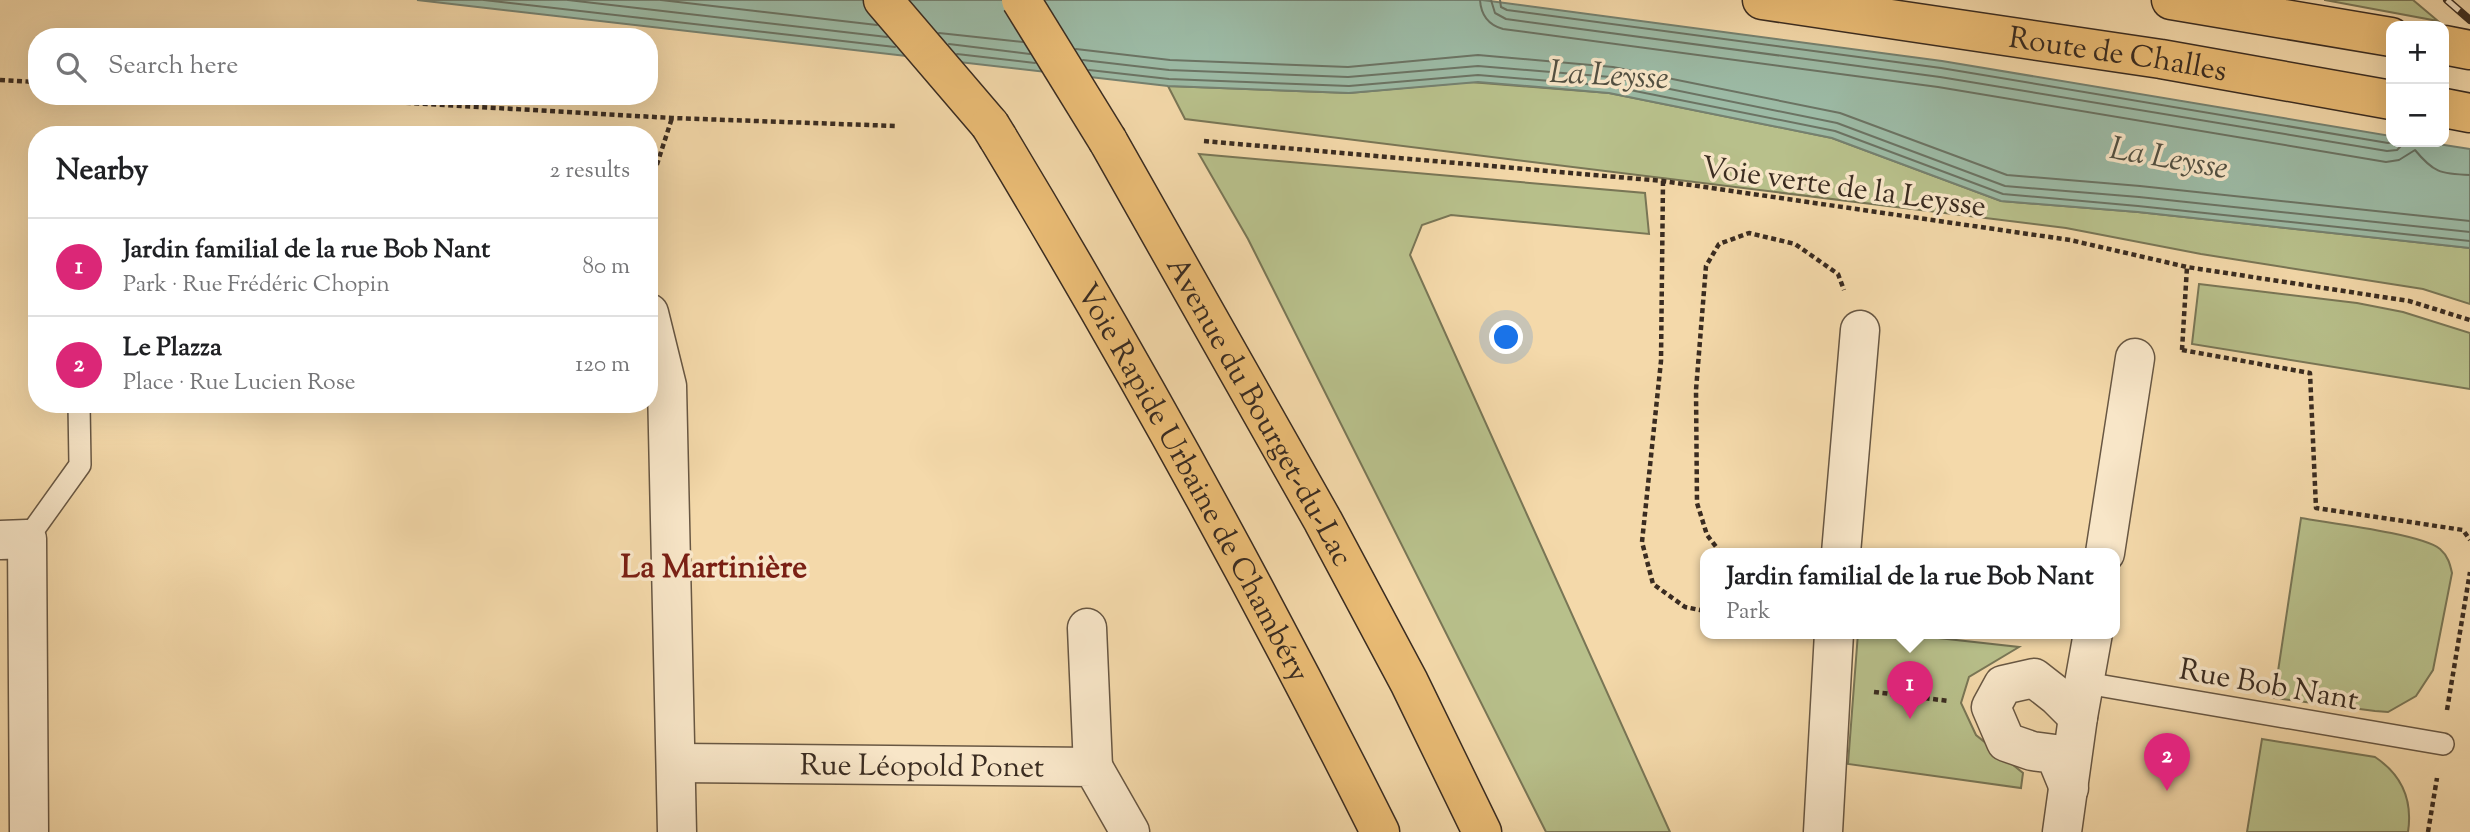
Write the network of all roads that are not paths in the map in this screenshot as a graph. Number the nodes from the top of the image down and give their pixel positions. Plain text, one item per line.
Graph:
1 (883, 0) edge
2 (913, 0) edge
3 (1021, 0) edge
4 (1762, 0) edge
5 (2171, 0) edge
6 (2386, 36) edge
7 (2449, 47) edge
8 (2470, 50) edge
9 (2386, 99) edge
10 (2449, 109) edge
11 (2470, 113) edge
12 (994, 131) junction
13 (1860, 330) road end
14 (658, 350) edge
15 (2135, 358) road end
16 (79, 413) edge
17 (13, 539) edge
18 (1841, 548) edge
19 (2106, 548) edge
20 (1087, 628) dead end
21 (1834, 639) edge
22 (2092, 639) edge
23 (2082, 700) junction
24 (2443, 744) road end
25 (677, 763) junction
26 (1093, 767) junction
27 (2069, 788) junction
28 (29, 832) edge
29 (677, 832) edge
30 (1130, 832) edge
31 (1380, 832) edge
32 (1482, 832) edge
33 (1822, 832) edge
34 (2062, 832) edge

1 - 12 main road
2 - 12 main road
3 - 32 main road, Avenue du Bourget-du-Lac, bridge
4 - 9 main road, Route de Challes
5 - 6 main road, Route de Challes
7 - 8 main road
10 - 11 main road
12 - 31 main road, Voie Rapide Urbaine de Chambéry
13 - 18 street
14 - 25 street
15 - 19 street
16 - 17 lane
17 - 28 street
20 - 26 street
21 - 33 street
22 - 23 street
23 - 24 lane, Rue Bob Nant
23 - 27 street
23 - 27 street
25 - 26 street, Rue Léopold Ponet
25 - 29 street
26 - 30 street
27 - 34 street

